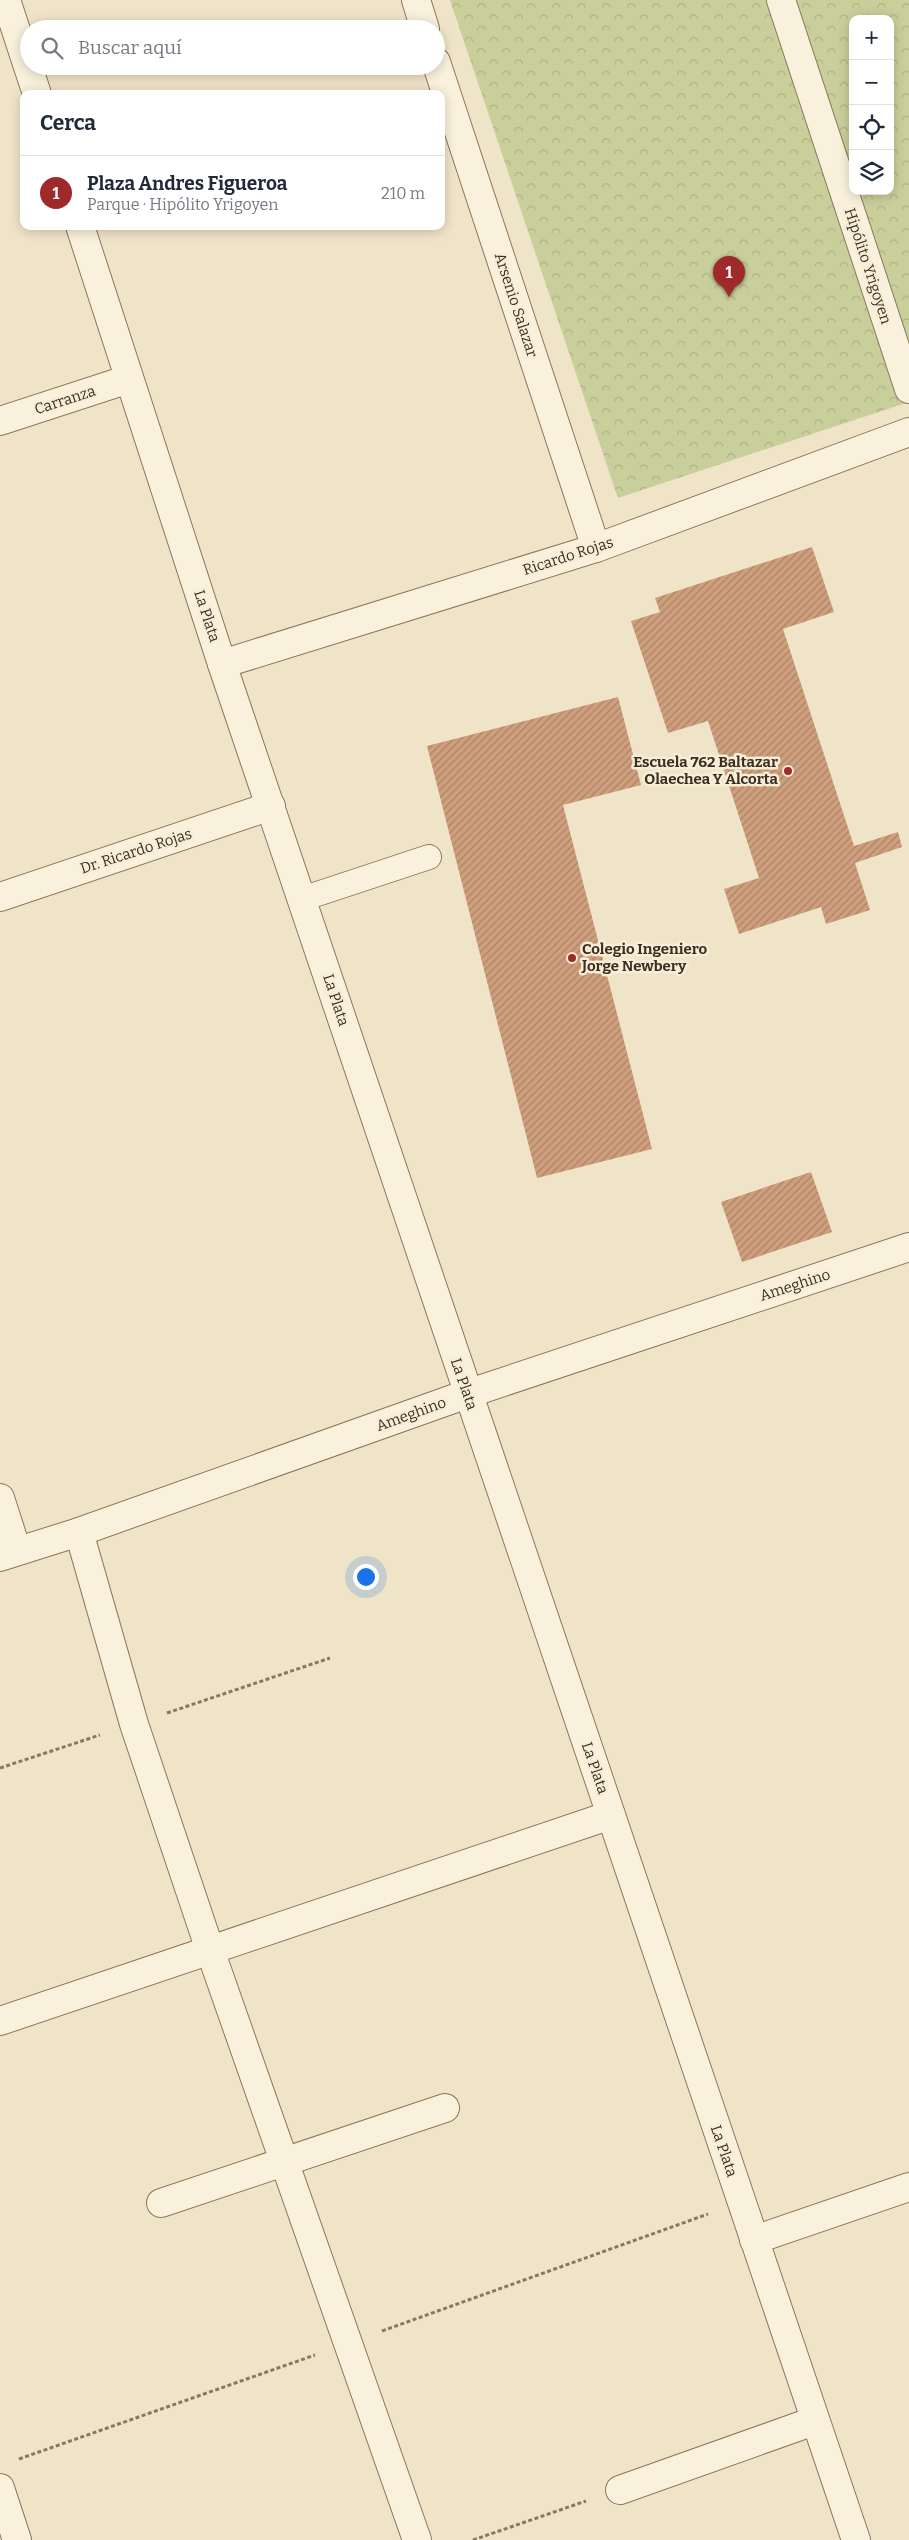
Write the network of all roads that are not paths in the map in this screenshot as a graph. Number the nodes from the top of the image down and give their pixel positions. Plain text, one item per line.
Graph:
1 (6, 0) edge
2 (416, 0) edge
3 (781, 0) edge
4 (422, 20) edge
5 (20, 42) edge
6 (31, 75) edge
7 (440, 75) edge
8 (36, 90) edge
9 (81, 230) edge
10 (129, 378) junction
11 (909, 389) edge
12 (0, 421) edge
13 (909, 432) edge
14 (596, 548) junction
15 (222, 664) junction
16 (271, 806) junction
17 (429, 857) dead end
18 (0, 897) edge
19 (302, 900) junction
20 (909, 1246) edge
21 (468, 1394) junction
22 (0, 1498) edge
23 (79, 1532) junction
24 (9, 1554) edge
25 (611, 1815) junction
26 (210, 1950) junction
27 (0, 2021) edge
28 (445, 2108) dead end
29 (285, 2162) junction
30 (909, 2187) edge
31 (161, 2203) dead end
32 (754, 2240) junction
33 (814, 2421) junction
34 (0, 2488) edge
35 (620, 2490) road end
36 (17, 2540) edge
37 (417, 2540) edge
38 (856, 2540) edge

1 - 5 street
2 - 4 street
3 - 11 street, Hipólito Yrigoyen
6 - 8 street
7 - 14 street, Arsenio Salazar
9 - 10 street, La Plata
10 - 12 street, Carranza
10 - 15 street, La Plata
13 - 14 street, Ricardo Rojas
14 - 15 street, Ricardo Rojas
15 - 16 street, La Plata
16 - 18 street, Dr. Ricardo Rojas
16 - 19 street, La Plata
17 - 19 lane
19 - 21 street, La Plata
20 - 21 street, Ameghino
21 - 23 street, Ameghino
21 - 25 street, La Plata
22 - 24 street
23 - 24 street, Ameghino
23 - 26 street
25 - 26 street
25 - 32 street, La Plata
26 - 27 street
26 - 29 street
28 - 29 street
29 - 31 street
29 - 37 street
30 - 32 street
32 - 33 street, La Plata
33 - 35 street
33 - 38 street, La Plata
34 - 36 street

